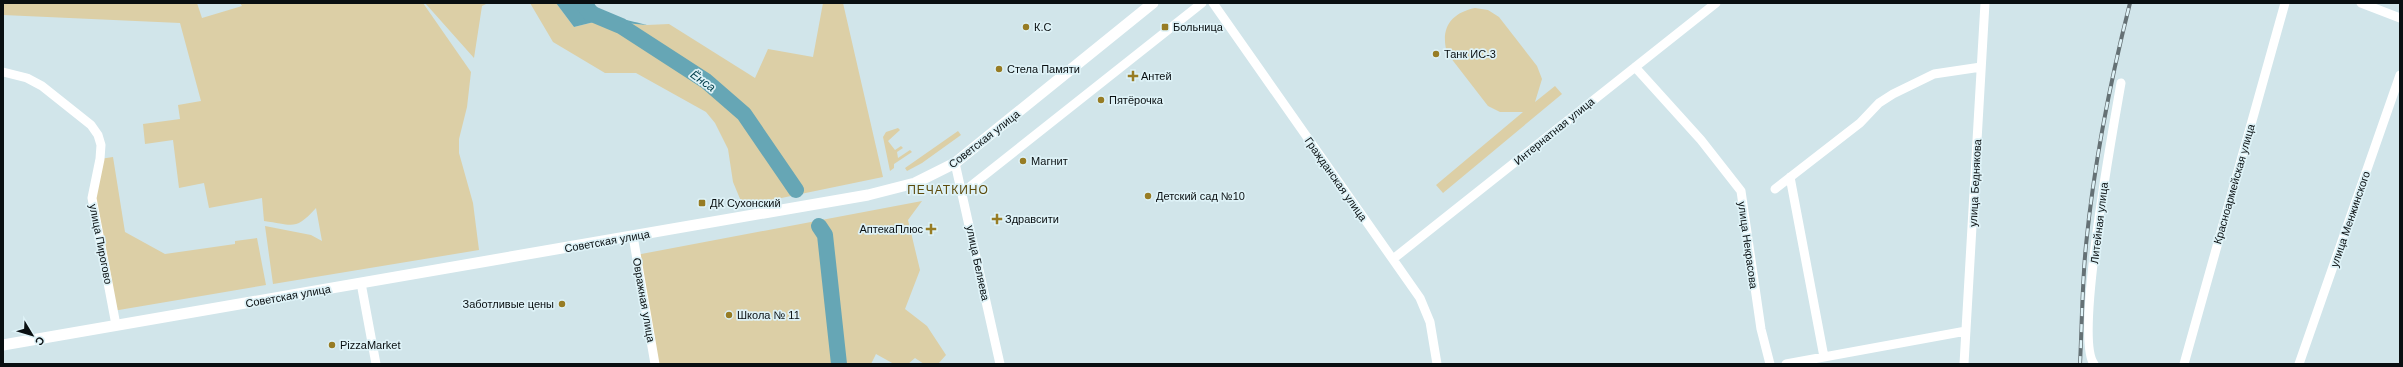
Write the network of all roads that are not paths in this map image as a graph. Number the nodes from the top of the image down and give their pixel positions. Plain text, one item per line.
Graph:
1 (1153, 3) edge
2 (1202, 3) edge
3 (1213, 3) edge
4 (1716, 3) edge
5 (1985, 3) edge
6 (2285, 3) edge
7 (2361, 3) edge
8 (2400, 18) edge
9 (1635, 67) junction
10 (1982, 67) junction
11 (3, 72) edge
12 (2400, 75) edge
13 (2121, 83) dead end
14 (955, 163) junction
15 (1790, 177) junction
16 (1774, 189) dead end
17 (962, 193) junction
18 (633, 236) junction
19 (1393, 259) junction
20 (361, 283) junction
21 (116, 325) junction
22 (1966, 331) junction
23 (3, 345) edge
24 (1824, 357) junction
25 (376, 364) edge
26 (655, 364) edge
27 (1000, 364) edge
28 (1438, 364) edge
29 (1770, 364) edge
30 (1786, 364) edge
31 (1964, 364) edge
32 (2094, 364) edge
33 (2184, 364) edge
34 (2299, 364) edge

1 - 14 main road, Советская улица
2 - 17 street
3 - 19 street, Гражданская улица
4 - 9 street, Интернатная улица
5 - 10 street, улица Беднякова
6 - 33 street, Красноармейская улица
7 - 8 street
9 - 19 street, Интернатная улица
9 - 29 street, улица Некрасова
10 - 15 street
10 - 22 street, улица Беднякова
11 - 21 street, улица Пирогово
12 - 34 street, улица Менжинского
13 - 32 street, Литейная улица
14 - 17 street, улица Беляева
14 - 18 main road, Советская улица
15 - 16 street
15 - 24 street
17 - 27 street, улица Беляева
18 - 20 main road, Советская улица
18 - 26 street, Овражная улица
19 - 28 street, Гражданская улица
20 - 21 main road, Советская улица
20 - 25 street
21 - 23 main road, Советская улица
22 - 24 street
22 - 31 street, улица Беднякова
24 - 30 street

